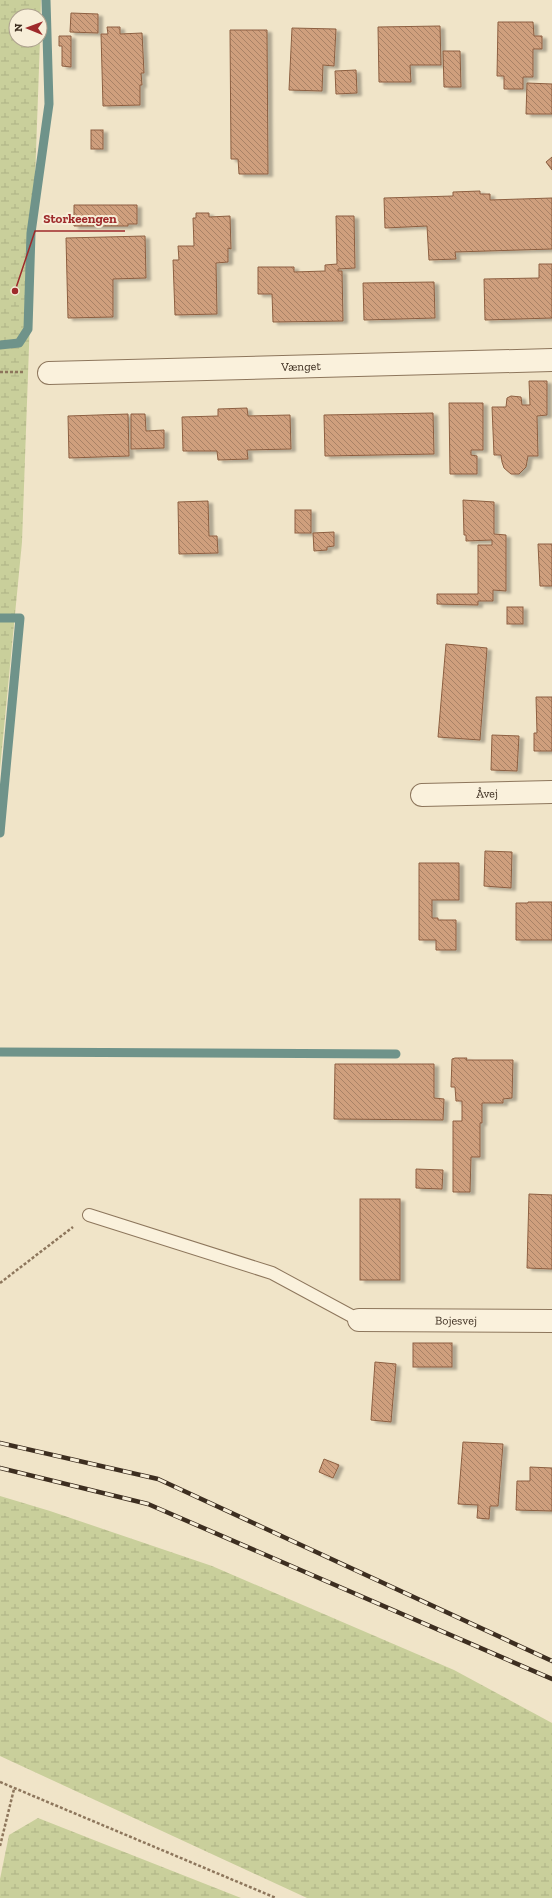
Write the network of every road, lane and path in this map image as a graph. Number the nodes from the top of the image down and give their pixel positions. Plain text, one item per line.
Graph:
1 (552, 360) edge
2 (50, 373) dead end
3 (552, 792) edge
4 (422, 795) dead end
5 (89, 1215) joint
6 (0, 1283) edge
7 (359, 1320) joint
8 (552, 1321) edge
9 (0, 1782) edge
10 (14, 1789) junction
11 (0, 1846) edge
12 (276, 1898) edge

1 - 2 street, Vænget
3 - 4 street, Åvej
5 - 6 path
5 - 7 lane
7 - 8 street, Bojesvej
9 - 10 path
10 - 11 path
10 - 12 path

